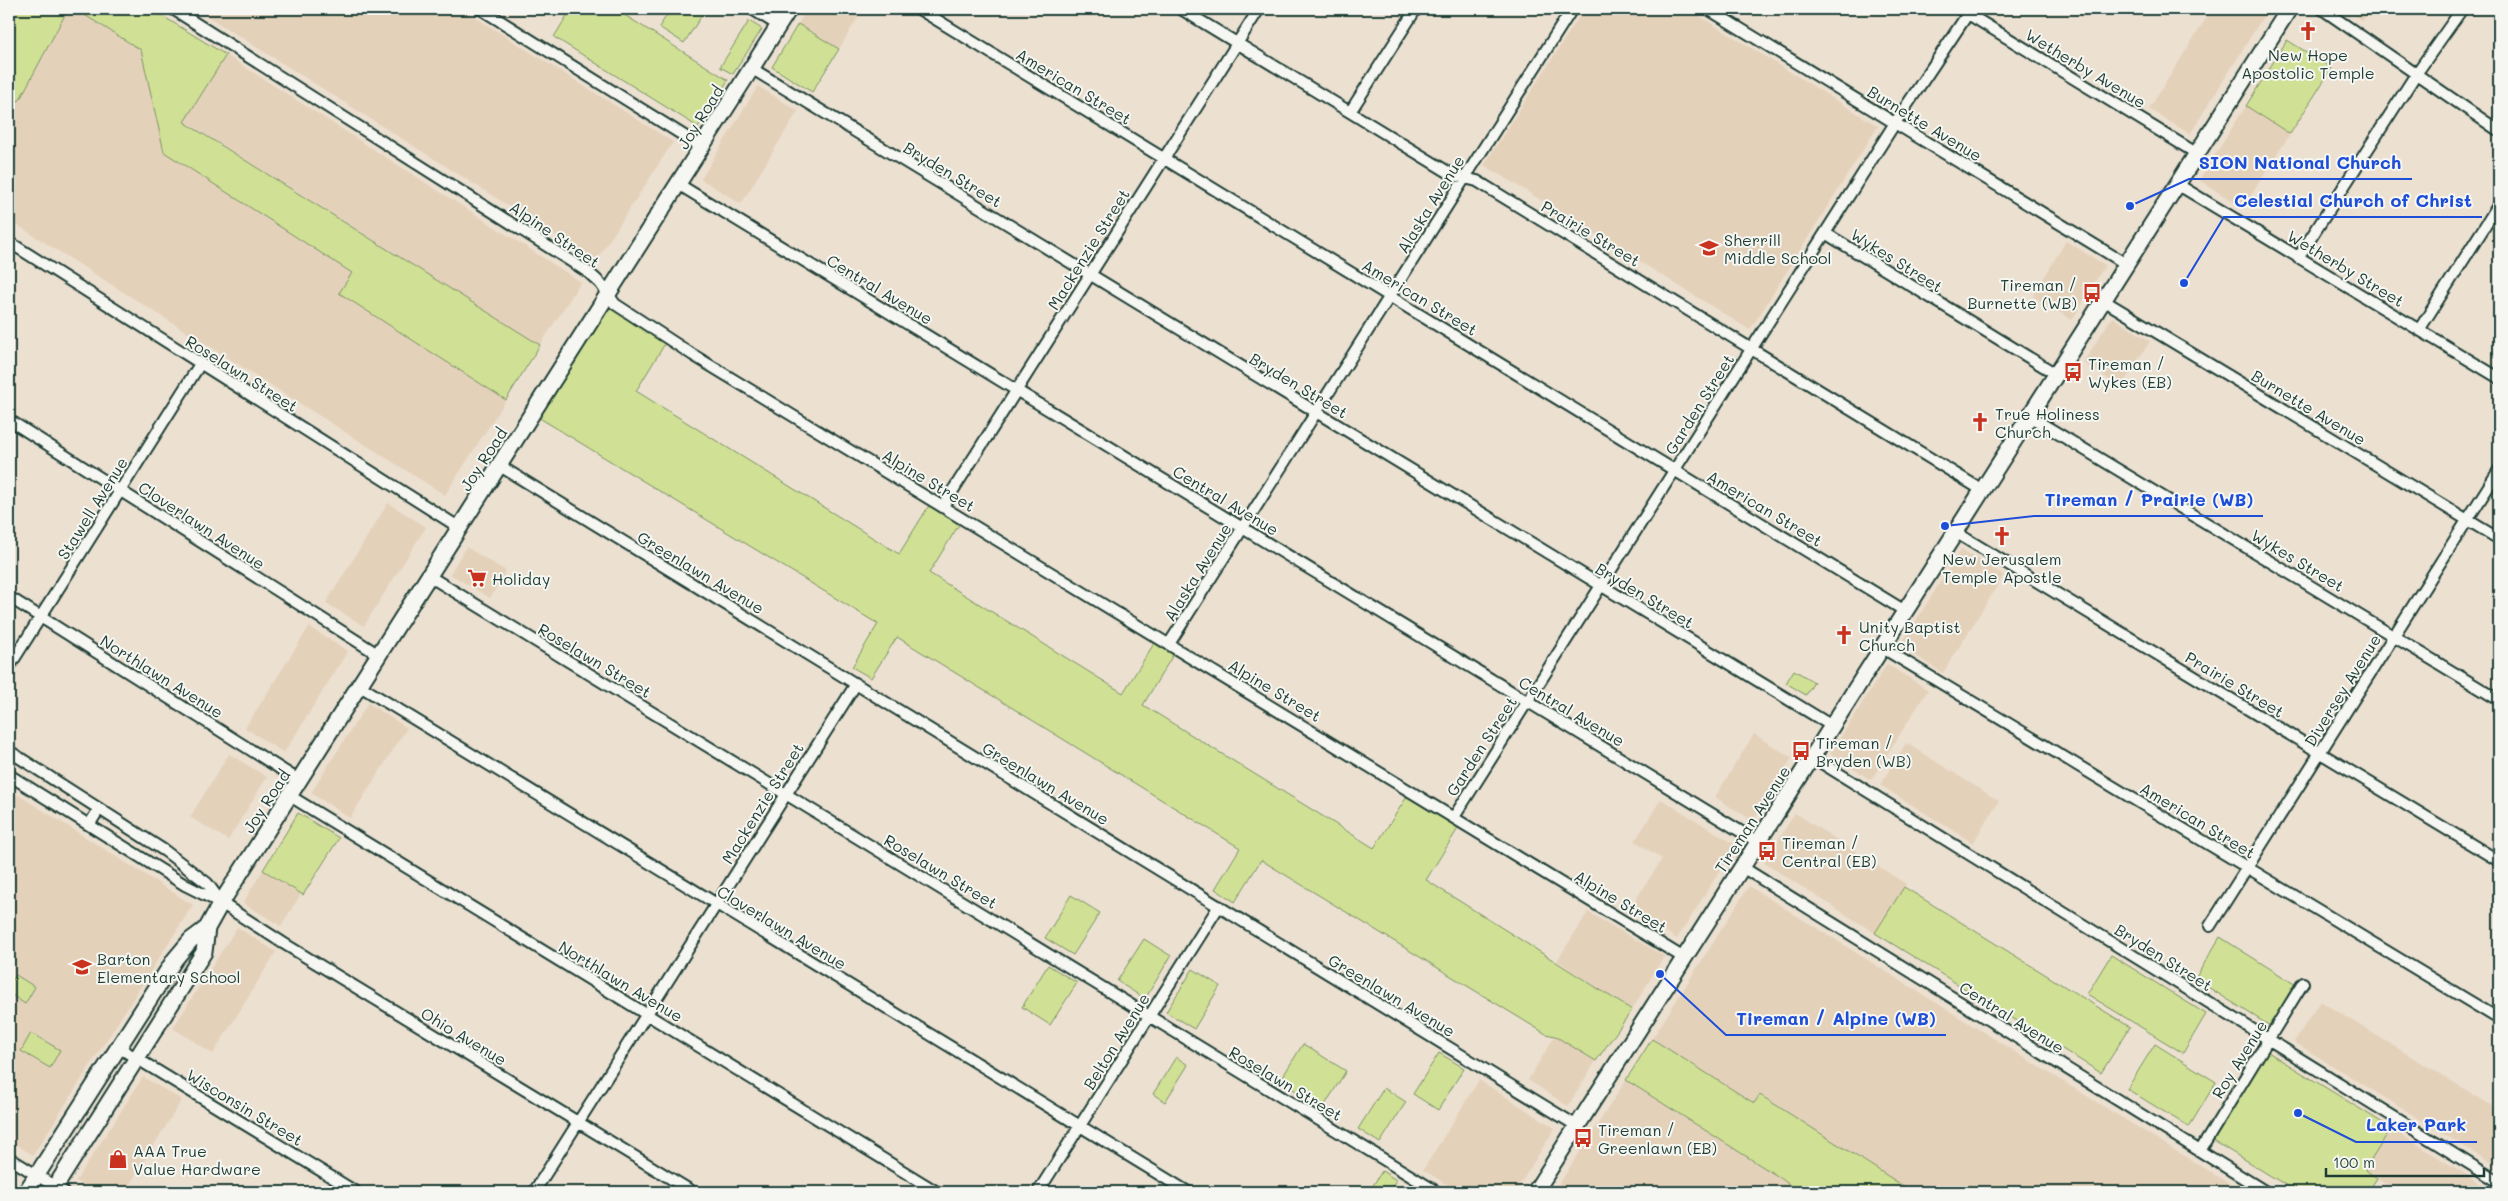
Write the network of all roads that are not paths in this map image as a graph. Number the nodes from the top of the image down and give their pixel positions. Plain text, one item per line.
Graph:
1 (173, 9) edge
2 (481, 9) edge
3 (752, 9) edge
4 (789, 9) edge
5 (919, 9) edge
6 (1181, 9) edge
7 (1259, 9) edge
8 (1416, 9) edge
9 (1572, 9) edge
10 (1708, 9) edge
11 (2289, 9) edge
12 (2322, 9) edge
13 (2462, 9) edge
14 (1966, 10) edge
15 (778, 25) junction
16 (1237, 43) junction
17 (751, 68) junction
18 (2416, 74) junction
19 (1350, 112) junction
20 (1895, 123) junction
21 (2499, 131) edge
22 (702, 147) junction
23 (2196, 153) junction
24 (1164, 158) junction
25 (1465, 178) junction
26 (678, 184) junction
27 (2176, 184) junction
28 (2499, 204) edge
29 (1825, 233) junction
30 (9, 242) edge
31 (2298, 258) junction
32 (2126, 264) junction
33 (1090, 275) junction
34 (609, 294) junction
35 (1390, 296) junction
36 (2103, 300) junction
37 (2419, 330) junction
38 (1751, 349) junction
39 (200, 364) junction
40 (2056, 374) junction
41 (2499, 378) edge
42 (1016, 390) junction
43 (1316, 412) junction
44 (2029, 416) junction
45 (9, 420) edge
46 (500, 466) junction
47 (1674, 470) junction
48 (2499, 470) edge
49 (1982, 490) junction
50 (121, 491) junction
51 (943, 506) junction
52 (2467, 520) junction
53 (460, 528) junction
54 (1243, 528) junction
55 (1955, 532) junction
56 (2499, 539) edge
57 (429, 576) junction
58 (1601, 586) junction
59 (9, 597) edge
60 (1905, 611) junction
61 (40, 617) junction
62 (2394, 636) junction
63 (1169, 644) junction
64 (1882, 647) junction
65 (379, 655) junction
66 (9, 668) edge
67 (856, 684) junction
68 (360, 686) junction
69 (2499, 700) edge
70 (1528, 701) junction
71 (1832, 726) junction
72 (9, 751) edge
73 (2319, 753) junction
74 (1812, 757) junction
75 (9, 774) edge
76 (300, 781) junction
77 (786, 794) junction
78 (290, 796) junction
79 (99, 808) junction
80 (1454, 817) junction
81 (89, 825) junction
82 (1758, 842) junction
83 (2499, 861) edge
84 (1742, 867) junction
85 (2247, 867) junction
86 (221, 903) junction
87 (716, 904) junction
88 (1219, 906) junction
89 (2210, 926) dead end
90 (207, 928) junction
91 (1684, 958) junction
92 (2303, 984) dead end
93 (646, 1014) junction
94 (1149, 1016) junction
95 (2499, 1019) edge
96 (2269, 1038) junction
97 (118, 1047) junction
98 (137, 1059) junction
99 (578, 1122) junction
100 (1079, 1126) junction
101 (1578, 1126) junction
102 (2200, 1151) junction
103 (9, 1158) edge
104 (36, 1175) junction
105 (2499, 1182) edge
106 (57, 1191) edge
107 (26, 1192) edge
108 (356, 1192) edge
109 (534, 1192) edge
110 (693, 1192) edge
111 (937, 1192) edge
112 (1038, 1192) edge
113 (1188, 1192) edge
114 (1437, 1192) edge
115 (1535, 1192) edge
116 (2266, 1192) edge

1 - 34 street, Alpine Street
2 - 22 street
3 - 15 street
4 - 15 street, Joy Road
5 - 24 street, American Street
6 - 16 street, Prairie Street
7 - 16 street, Mackenzie Street
8 - 19 street
9 - 25 street, Alaska Avenue
10 - 20 street, Burnette Avenue
11 - 23 street, Tireman Avenue
12 - 18 street
13 - 18 street
14 - 20 street, Garden Street
14 - 23 street, Wetherby Avenue
15 - 17 street, Joy Road
16 - 19 street, Prairie Street
16 - 24 street, Mackenzie Street
17 - 22 street, Joy Road
17 - 33 street, Bryden Street
18 - 21 street
18 - 31 street
19 - 25 street, Prairie Street
20 - 29 street, Garden Street
20 - 32 street, Burnette Avenue
22 - 26 street, Joy Road
23 - 27 street, Tireman Avenue
24 - 33 street, Mackenzie Street
24 - 35 street, American Street
25 - 35 street, Alaska Avenue
25 - 38 street, Prairie Street
26 - 34 street, Joy Road
26 - 42 street, Central Avenue
27 - 31 street, Wetherby Street
27 - 32 street, Tireman Avenue
28 - 37 street
29 - 38 street, Garden Street
29 - 40 street, Wykes Street
30 - 39 street, Roselawn Street
31 - 37 street, Wetherby Street
32 - 36 street, Tireman Avenue
33 - 42 street, Mackenzie Street
33 - 43 street, Bryden Street
34 - 46 street, Joy Road
34 - 51 street, Alpine Street
35 - 43 street, Alaska Avenue
35 - 47 street, American Street
36 - 40 street, Tireman Avenue
36 - 52 street, Burnette Avenue
37 - 41 street, Wetherby Street
38 - 47 street, Garden Street
38 - 49 street, Prairie Street
39 - 50 street, Stawell Avenue
39 - 53 street, Roselawn Street
40 - 44 street, Tireman Avenue
42 - 51 street, Mackenzie Street
42 - 54 street, Central Avenue
43 - 54 street, Alaska Avenue
43 - 58 street, Bryden Street
44 - 49 street, Tireman Avenue
44 - 62 street, Wykes Street
45 - 50 street, Cloverlawn Avenue
46 - 53 street, Joy Road
46 - 67 street, Greenlawn Avenue
47 - 58 street, Garden Street
47 - 60 street, American Street
48 - 52 street, Diversey Avenue
49 - 55 street, Tireman Avenue
50 - 61 street, Stawell Avenue
50 - 65 street, Cloverlawn Avenue
51 - 63 street, Alpine Street
52 - 56 street, Burnette Avenue
52 - 62 street, Diversey Avenue
53 - 57 street, Joy Road
54 - 63 street, Alaska Avenue
54 - 70 street, Central Avenue
55 - 60 street, Tireman Avenue
55 - 73 street, Prairie Street
57 - 65 street, Joy Road
57 - 77 street, Roselawn Street
58 - 70 street, Garden Street
58 - 71 street, Bryden Street
59 - 61 street, Northlawn Avenue
60 - 64 street, Tireman Avenue
61 - 66 street, Stawell Avenue
61 - 76 street, Northlawn Avenue
62 - 69 street, Wykes Street
62 - 73 street, Diversey Avenue
63 - 80 street, Alpine Street
64 - 71 street, Tireman Avenue
64 - 85 street, American Street
65 - 68 street, Joy Road
67 - 77 street, Mackenzie Street
67 - 88 street, Greenlawn Avenue
68 - 76 street, Joy Road
68 - 87 street, Cloverlawn Avenue
70 - 80 street, Garden Street
70 - 82 street, Central Avenue
71 - 74 street, Tireman Avenue
72 - 79 street, Ohio Avenue
73 - 83 street, Prairie Street
73 - 85 street, Diversey Avenue
74 - 82 street, Tireman Avenue
74 - 96 street, Bryden Street
75 - 81 street, Ohio Avenue
76 - 78 street, Joy Road
77 - 87 street, Mackenzie Street
77 - 94 street, Roselawn Street
78 - 86 street, Joy Road
78 - 93 street, Northlawn Avenue
79 - 81 street
79 - 86 street, Ohio Avenue
80 - 91 street, Alpine Street
81 - 86 street, Ohio Avenue
82 - 84 street, Tireman Avenue
84 - 91 street, Tireman Avenue
84 - 102 street, Central Avenue
85 - 89 street, Diversey Avenue
85 - 95 street, American Street
86 - 90 street, Joy Road
86 - 99 street, Ohio Avenue
87 - 93 street, Mackenzie Street
87 - 100 street, Cloverlawn Avenue
88 - 94 street, Belton Avenue
88 - 101 street, Greenlawn Avenue
90 - 97 street, Joy Road
90 - 98 street, Joy Road
91 - 101 street, Tireman Avenue
92 - 96 street, Roy Avenue
93 - 99 street, Mackenzie Street
93 - 111 street, Northlawn Avenue
94 - 100 street, Belton Avenue
94 - 114 street, Roselawn Street
96 - 102 street, Roy Avenue
96 - 105 street, Bryden Street
97 - 98 street, Wisconsin Street
97 - 104 street, Joy Road
98 - 106 street, Joy Road
98 - 108 street, Wisconsin Street
99 - 109 street, Mackenzie Street
99 - 110 street, Ohio Avenue
100 - 112 street, Belton Avenue
100 - 113 street, Cloverlawn Avenue
101 - 115 street, Tireman Avenue
102 - 116 street, Central Avenue
103 - 104 street
104 - 106 street
104 - 107 street, Joy Road

